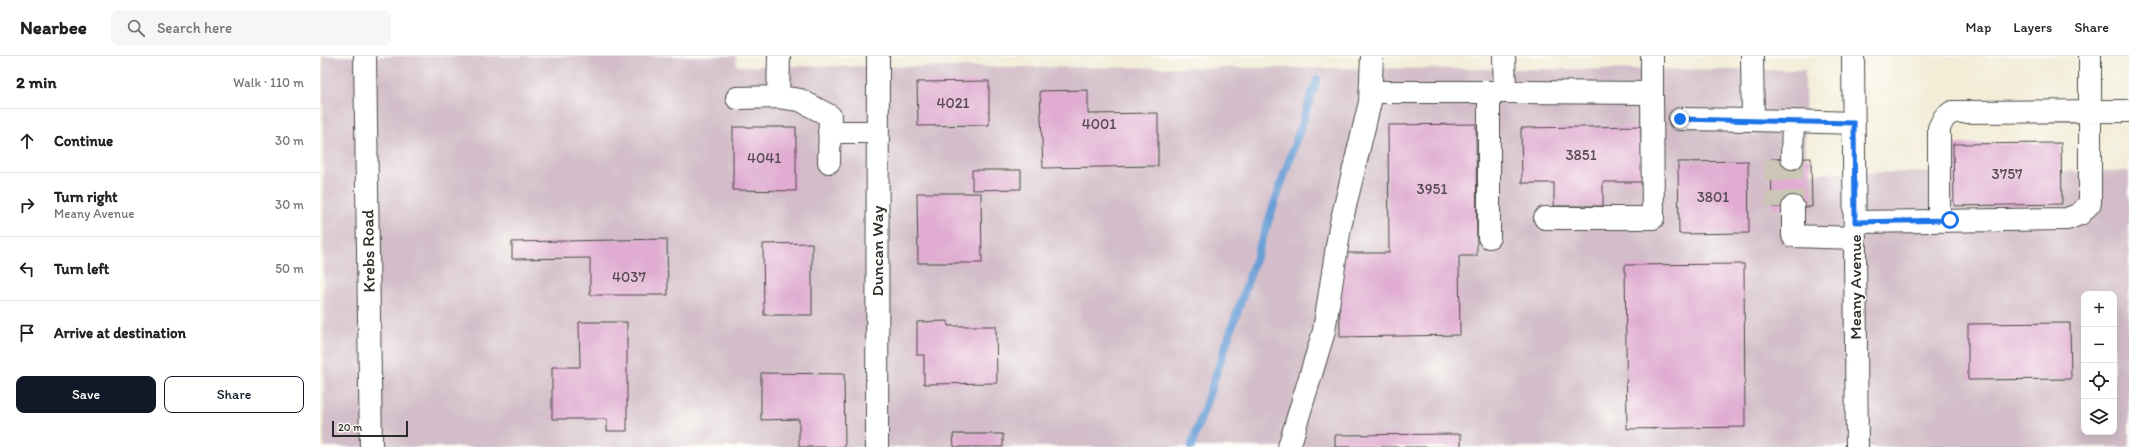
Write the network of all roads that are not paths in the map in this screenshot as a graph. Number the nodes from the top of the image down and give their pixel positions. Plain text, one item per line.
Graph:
1 (365, 56) edge
2 (779, 56) edge
3 (878, 56) edge
4 (1372, 56) edge
5 (1504, 56) edge
6 (1652, 56) edge
7 (1752, 56) edge
8 (1853, 56) edge
9 (2090, 56) edge
10 (1371, 92) junction
11 (1497, 92) junction
12 (1652, 92) junction
13 (778, 97) junction
14 (737, 98) dead end
15 (2090, 111) junction
16 (2129, 111) edge
17 (1680, 119) dead end
18 (1752, 120) junction
19 (1854, 123) junction
20 (1793, 129) junction
21 (829, 132) junction
22 (878, 132) junction
23 (1792, 159) tunnel mouth
24 (829, 162) dead end
25 (1793, 212) tunnel mouth
26 (1545, 218) dead end
27 (1939, 221) junction
28 (1855, 230) junction
29 (1489, 237) dead end
30 (371, 447) edge
31 (877, 447) edge
32 (1289, 447) edge
33 (1857, 447) edge

1 - 30 street, Krebs Road
2 - 13 street
3 - 22 street, Duncan Way
4 - 10 street
5 - 11 street
6 - 12 street
7 - 18 street
8 - 19 street, Meany Avenue
9 - 15 street
10 - 11 street
10 - 32 street
11 - 12 street
11 - 29 street
12 - 26 street
13 - 14 street
13 - 21 street
15 - 16 street
15 - 27 street
15 - 27 street
17 - 18 street
18 - 20 street
19 - 20 street
19 - 28 street, Meany Avenue
20 - 23 street
21 - 22 street
21 - 24 street
22 - 31 street, Duncan Way
25 - 28 street
27 - 28 street
28 - 33 street, Meany Avenue

